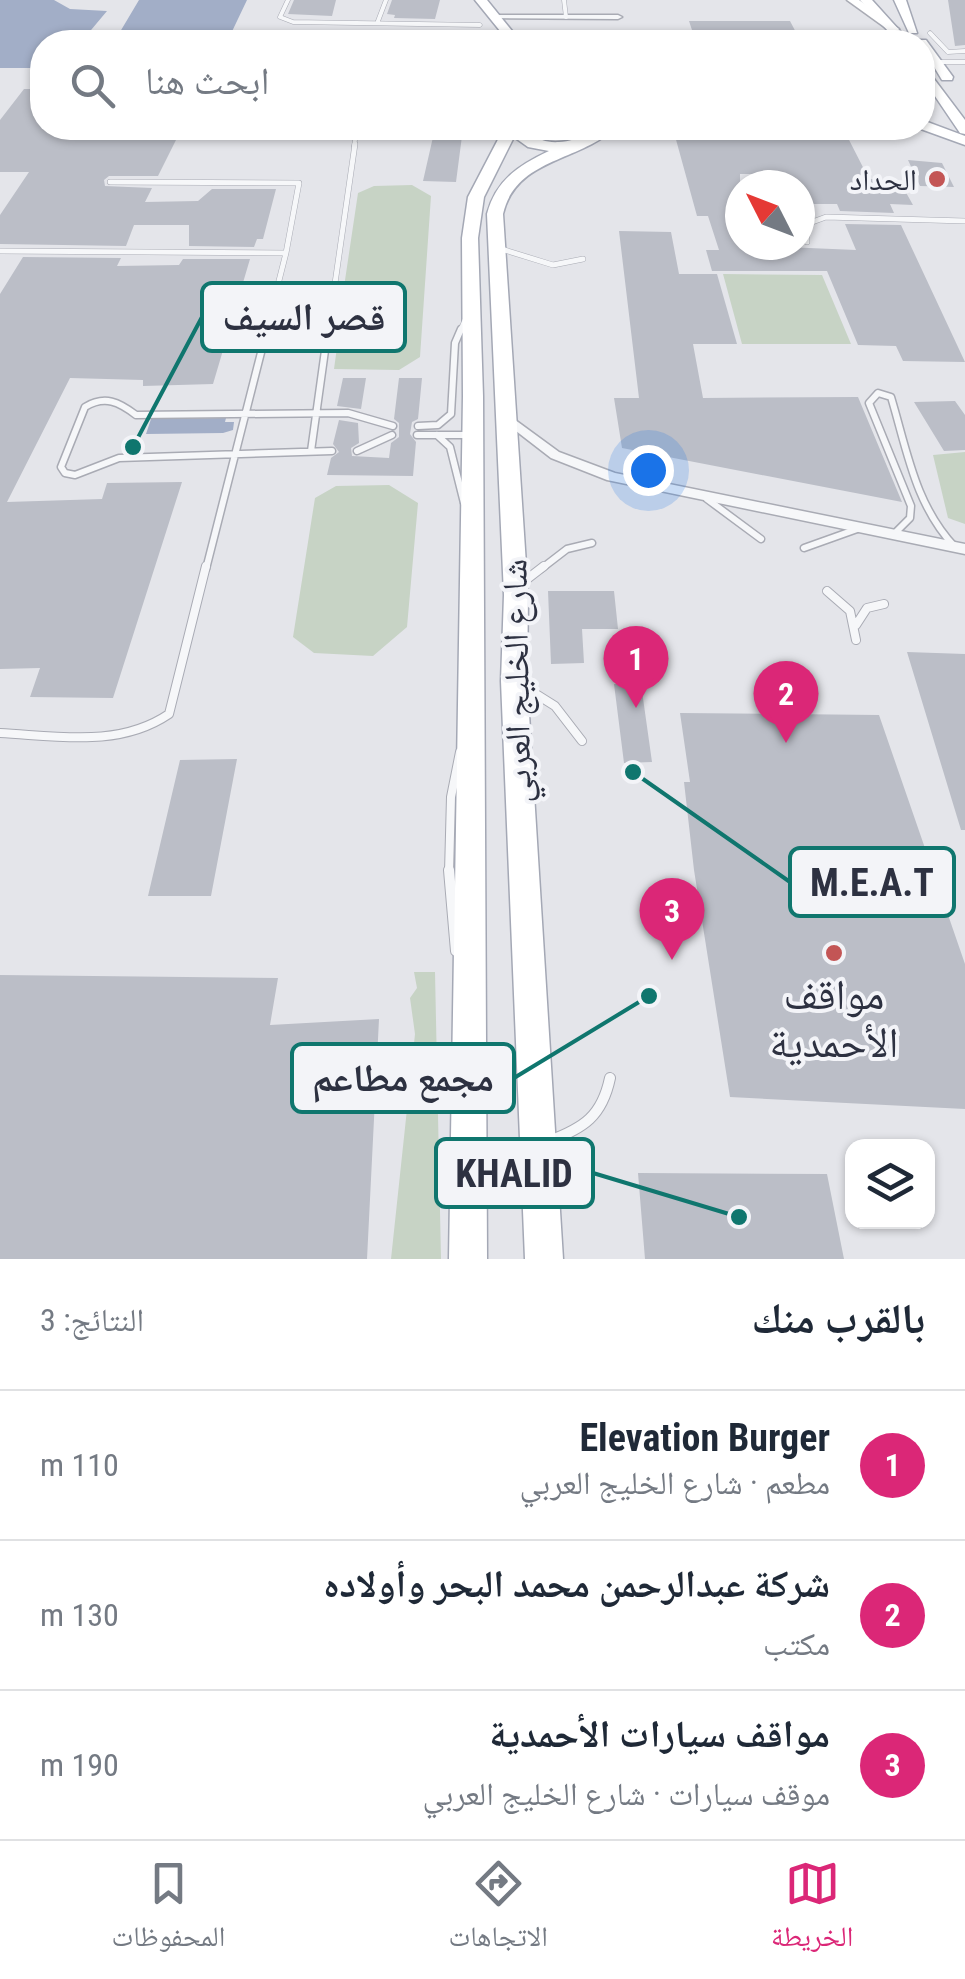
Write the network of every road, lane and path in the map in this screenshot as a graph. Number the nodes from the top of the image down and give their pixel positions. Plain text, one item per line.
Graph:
1 (288, 0) edge
2 (386, 0) edge
3 (481, 0) edge
4 (564, 0) edge
5 (852, 0) edge
6 (866, 0) edge
7 (885, 0) edge
8 (900, 0) edge
9 (466, 5) dead end
10 (492, 17) junction
11 (566, 17) junction
12 (618, 17) dead end
13 (378, 21) junction
14 (483, 28) joint
15 (894, 29) joint
16 (504, 30) edge
17 (913, 30) joint
18 (935, 45) edge
19 (965, 51) edge
20 (965, 62) edge
21 (935, 64) edge
22 (935, 70) edge
23 (951, 86) junction
24 (935, 97) edge
25 (935, 108) edge
26 (961, 119) edge
27 (935, 121) edge
28 (935, 127) edge
29 (355, 140) edge
30 (505, 140) edge
31 (526, 140) edge
32 (586, 140) edge
33 (965, 140) edge
34 (574, 146) junction
35 (110, 182) dead end
36 (815, 220) edge
37 (965, 221) edge
38 (0, 252) edge
39 (286, 253) junction
40 (583, 258) dead end
41 (498, 259) junction
42 (527, 260) junction
43 (472, 304) junction
44 (318, 412) junction
45 (247, 414) junction
46 (507, 418) junction
47 (473, 429) junction
48 (417, 430) dead end
49 (437, 430) junction
50 (311, 451) junction
51 (332, 451) dead end
52 (358, 451) dead end
53 (236, 453) junction
54 (707, 499) junction
55 (860, 528) junction
56 (894, 535) junction
57 (761, 539) dead end
58 (473, 542) junction
59 (592, 543) dead end
60 (804, 548) dead end
61 (960, 548) edge
62 (828, 591) dead end
63 (516, 596) junction
64 (884, 604) dead end
65 (856, 625) junction
66 (856, 640) dead end
67 (514, 681) junction
68 (0, 734) edge
69 (582, 741) dead end
70 (610, 1078) dead end
71 (536, 1146) junction
72 (468, 1259) edge
73 (544, 1259) edge

1 - 13 lane
2 - 13 lane
3 - 10 main road
4 - 11 lane
5 - 15 main road
6 - 15 main road
7 - 17 main road
8 - 17 main road
9 - 14 main road
10 - 11 street
10 - 16 main road
11 - 12 street
13 - 14 lane
18 - 19 lane
20 - 21 lane
22 - 23 main road
23 - 24 main road
23 - 26 main road
25 - 26 main road
26 - 27 main road
28 - 33 main road
29 - 44 lane
30 - 43 main road, شارع الخليج العربي
31 - 34 main road
32 - 34 main road, شارع الخليج العربي
34 - 41 main road, شارع الخليج العربي
35 - 39 lane
36 - 37 lane
38 - 39 lane
39 - 45 lane
40 - 42 lane
41 - 42 lane
41 - 42 lane
41 - 46 main road, شارع الخليج العربي
43 - 47 main road, شارع الخليج العربي
43 - 49 lane
44 - 45 lane
44 - 50 lane
44 - 52 lane
45 - 53 lane
45 - 53 lane
46 - 54 street
46 - 63 main road, شارع الخليج العربي
47 - 49 lane
47 - 58 main road, شارع الخليج العربي
48 - 49 lane
49 - 58 lane
50 - 51 lane
50 - 53 lane
53 - 68 lane
54 - 55 street
54 - 57 lane
55 - 56 street
55 - 60 lane
56 - 61 street
56 - 61 lane
58 - 72 main road, شارع الخليج العربي
59 - 63 lane
62 - 65 lane
63 - 67 main road, شارع الخليج العربي
64 - 65 lane
65 - 66 lane
67 - 69 lane
67 - 71 main road, شارع الخليج العربي
70 - 71 lane
71 - 73 main road, شارع الخليج العربي

